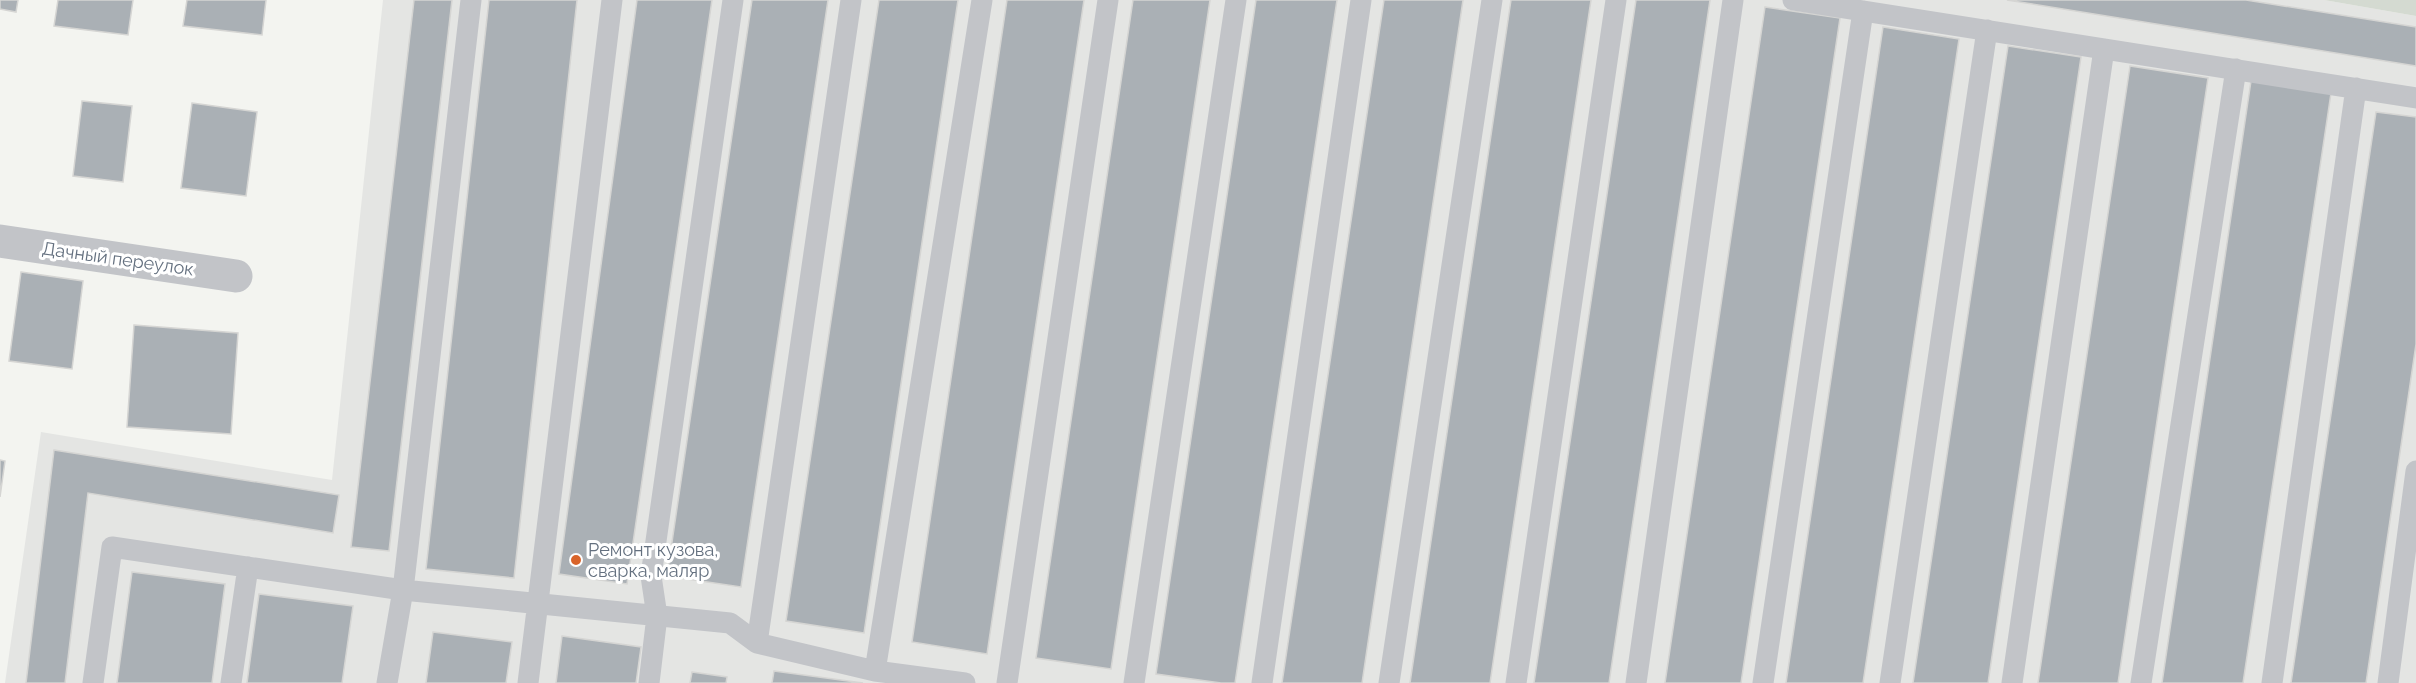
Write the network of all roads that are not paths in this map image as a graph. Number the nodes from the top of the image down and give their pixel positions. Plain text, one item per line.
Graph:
1 (471, 0) edge
2 (612, 0) edge
3 (733, 0) edge
4 (851, 0) edge
5 (982, 0) edge
6 (1108, 0) edge
7 (1236, 0) edge
8 (1361, 0) edge
9 (1492, 0) edge
10 (1616, 0) edge
11 (1733, 0) edge
12 (1793, 0) edge
13 (1863, 11) junction
14 (1987, 30) junction
15 (2104, 49) junction
16 (2236, 69) junction
17 (2356, 88) junction
18 (2416, 98) edge
19 (0, 241) edge
20 (236, 276) dead end
21 (2416, 471) edge
22 (248, 567) junction
23 (403, 590) junction
24 (538, 604) junction
25 (657, 616) junction
26 (757, 643) junction
27 (875, 670) junction
28 (93, 683) edge
29 (231, 683) edge
30 (387, 683) edge
31 (528, 683) edge
32 (649, 683) edge
33 (965, 683) edge
34 (1007, 683) edge
35 (1134, 683) edge
36 (1262, 683) edge
37 (1389, 683) edge
38 (1516, 683) edge
39 (1636, 683) edge
40 (1763, 683) edge
41 (1890, 683) edge
42 (2012, 683) edge
43 (2141, 683) edge
44 (2272, 683) edge
45 (2388, 683) edge

1 - 23 lane
2 - 24 lane
3 - 25 lane
4 - 26 lane
5 - 27 lane
6 - 34 lane
7 - 35 lane
8 - 36 lane
9 - 37 lane
10 - 38 lane
11 - 39 lane
12 - 13 lane
13 - 14 lane
13 - 40 lane
14 - 15 lane
14 - 41 lane
15 - 16 lane
15 - 42 lane
16 - 17 lane
16 - 43 lane
17 - 18 lane
17 - 44 lane
19 - 20 street, Дачный переулок
21 - 45 lane
22 - 23 lane
22 - 28 lane
22 - 29 lane
23 - 24 lane
23 - 30 lane
24 - 25 lane
24 - 31 lane
25 - 26 lane
25 - 32 lane
26 - 27 lane
27 - 33 lane

